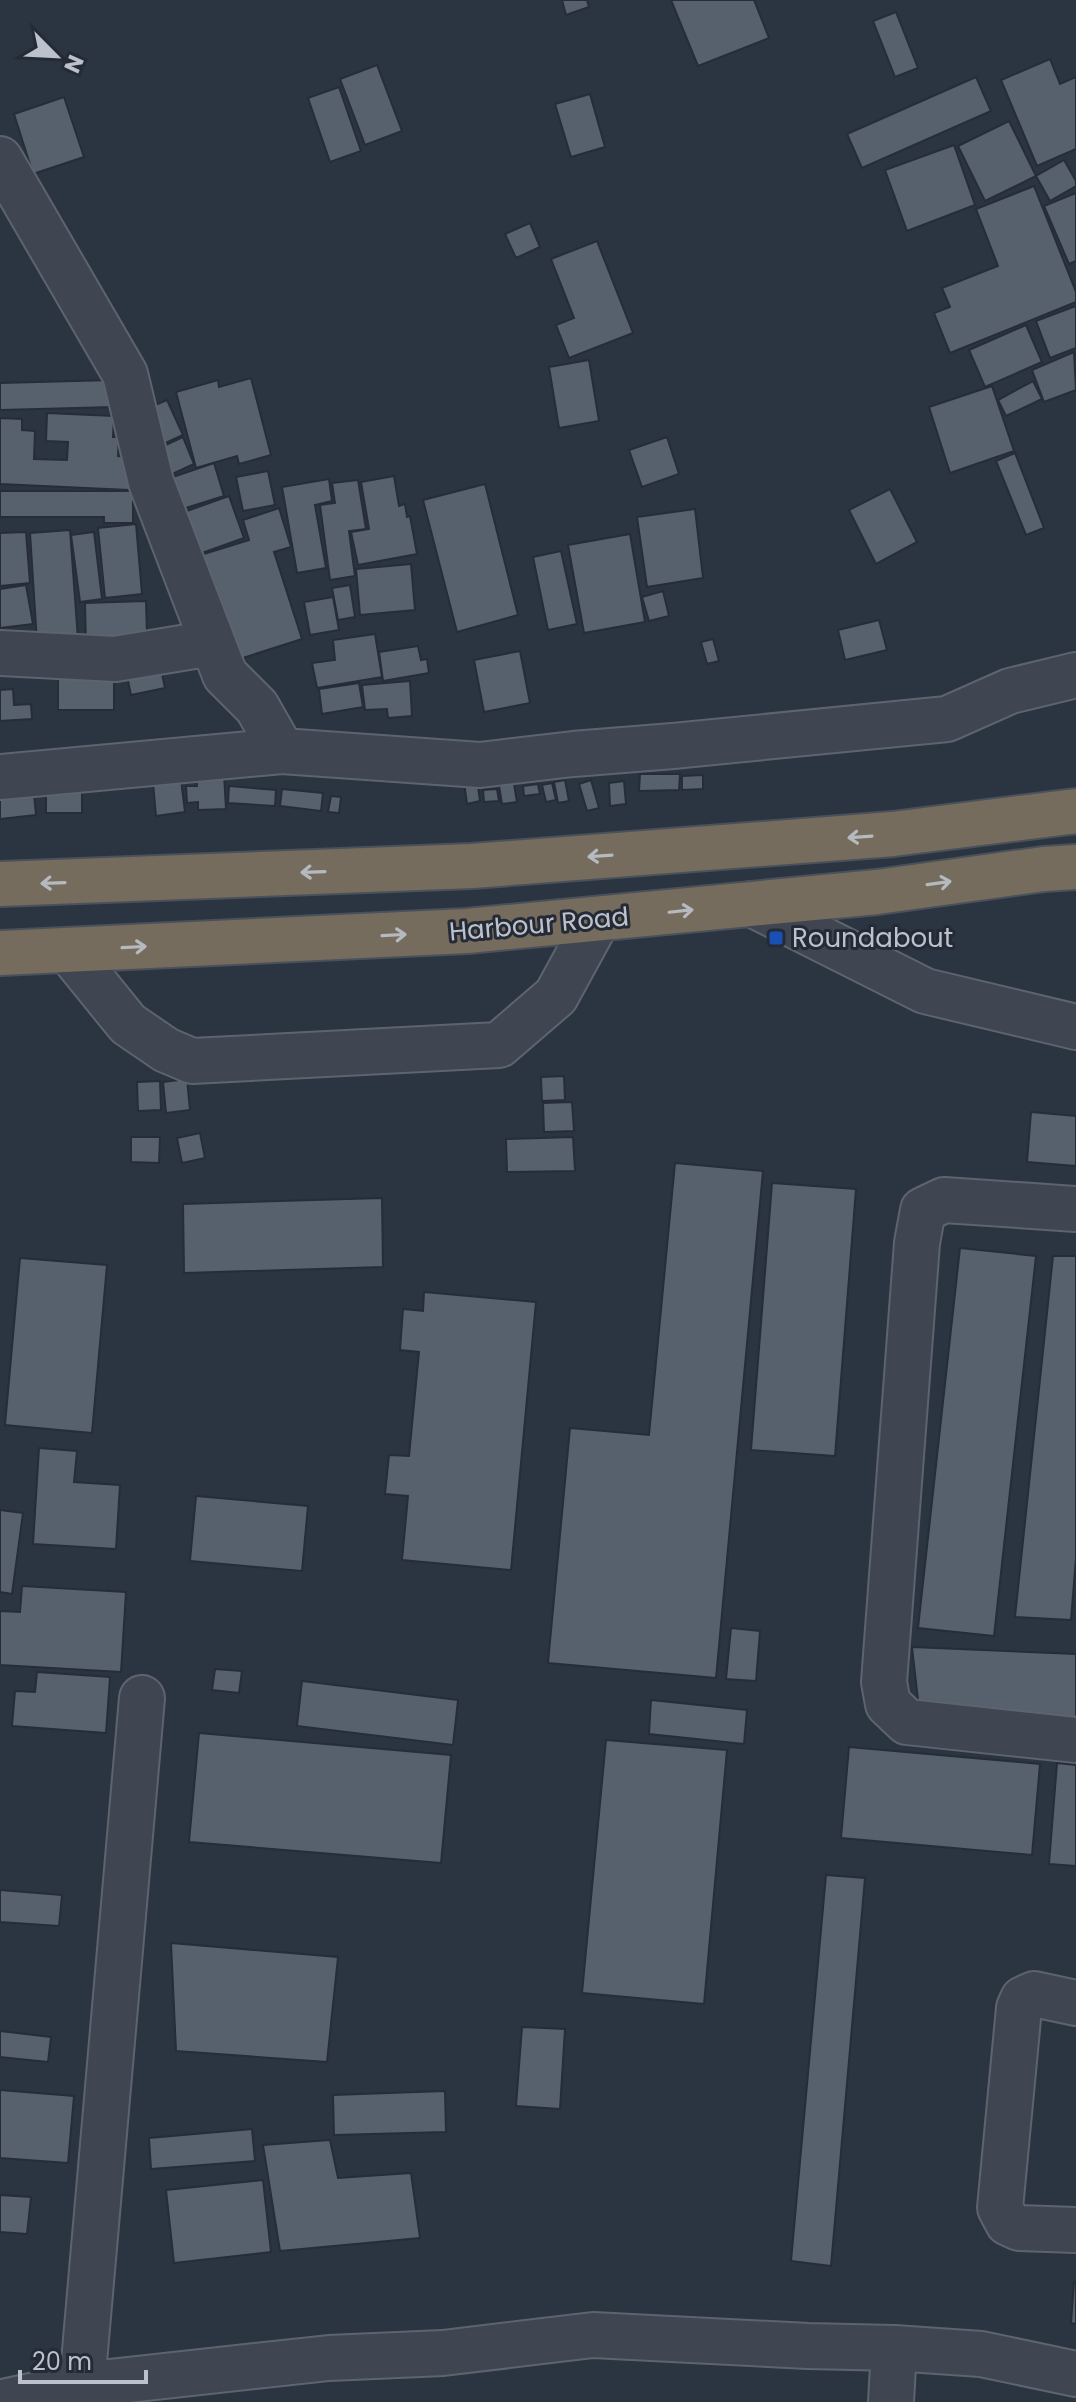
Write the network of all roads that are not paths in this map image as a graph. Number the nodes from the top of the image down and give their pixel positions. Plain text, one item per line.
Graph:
1 (0, 159) edge
2 (212, 643) junction
3 (0, 653) edge
4 (1076, 675) edge
5 (282, 751) junction
6 (0, 777) edge
7 (1076, 811) edge
8 (1076, 867) edge
9 (0, 884) edge
10 (752, 904) junction
11 (598, 919) junction
12 (68, 950) junction
13 (0, 953) edge
14 (1076, 1027) edge
15 (1076, 1209) edge
16 (142, 1698) dead end
17 (1076, 1740) edge
18 (1076, 2003) edge
19 (1076, 2230) edge
20 (894, 2348) junction
21 (1076, 2374) edge
22 (82, 2385) junction
23 (3, 2402) edge
24 (891, 2402) edge

1 - 2 street
2 - 3 street
2 - 5 street
4 - 5 street
5 - 6 street
7 -> 9 highway
10 -> 8 highway, Harbour Road
11 -> 10 highway, Harbour Road
10 - 14 street
12 -> 11 highway, Harbour Road
11 - 12 street
12 - 13 highway, Harbour Road
15 - 17 street
16 - 22 street
18 - 19 street
20 - 21 street
20 - 22 street
20 - 24 street
22 - 23 street

